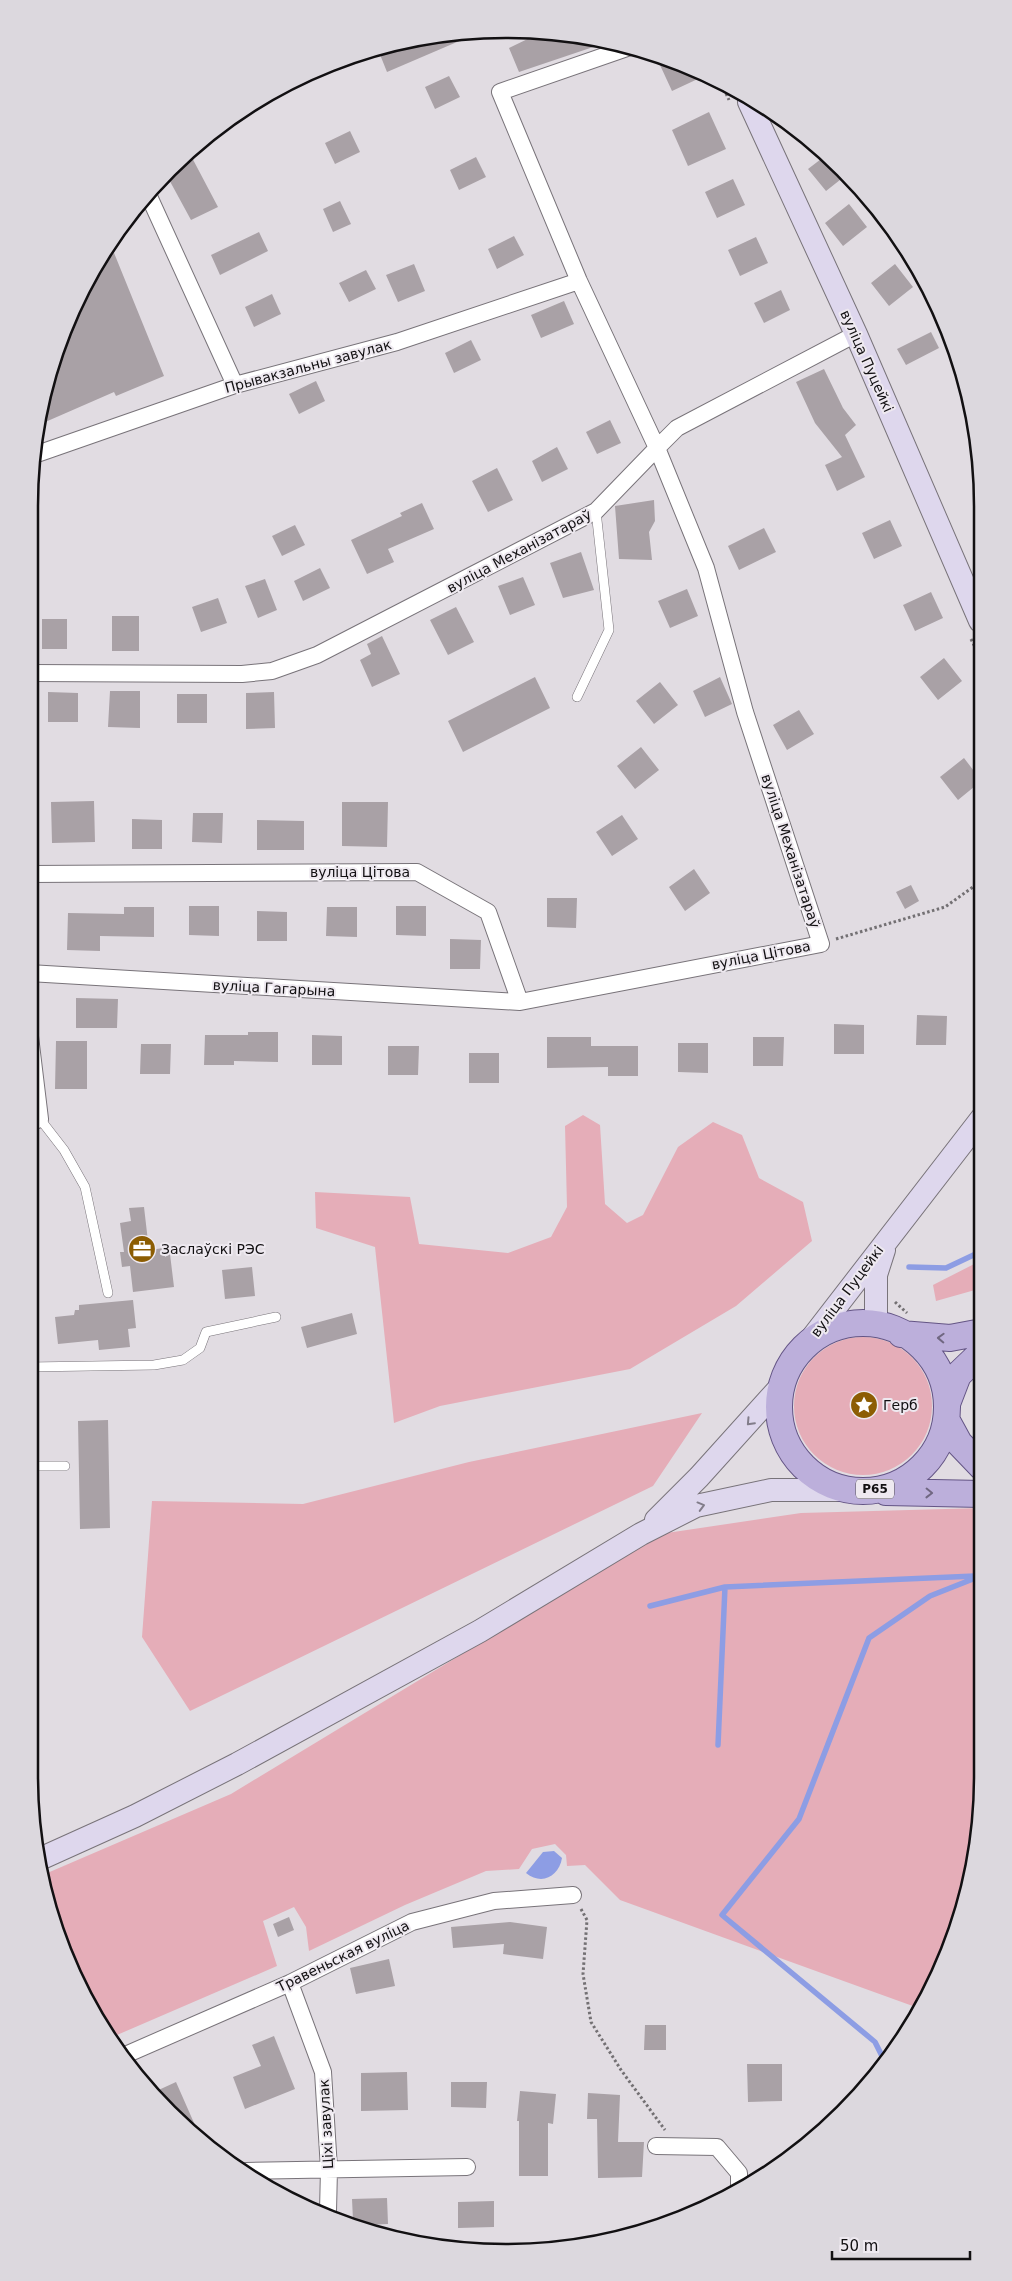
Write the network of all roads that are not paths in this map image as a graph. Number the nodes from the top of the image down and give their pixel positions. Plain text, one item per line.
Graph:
1 (618, 51) edge
2 (751, 107) edge
3 (151, 201) edge
4 (579, 281) junction
5 (856, 334) junction
6 (235, 385) junction
7 (657, 448) junction
8 (41, 453) edge
9 (596, 511) junction
10 (974, 607) edge
11 (38, 673) edge
12 (577, 698) dead end
13 (38, 874) edge
14 (822, 944) joint
15 (38, 974) edge
16 (520, 1002) junction
17 (38, 1126) edge
18 (974, 1129) edge
19 (887, 1238) junction
20 (108, 1294) dead end
21 (276, 1317) dead end
22 (876, 1322) junction
23 (907, 1326) junction
24 (974, 1334) edge
25 (808, 1343) junction
26 (974, 1360) edge
27 (38, 1367) edge
28 (782, 1385) junction
29 (948, 1411) junction
30 (974, 1459) edge
31 (38, 1466) edge
32 (65, 1466) dead end
33 (856, 1490) junction
34 (974, 1494) edge
35 (641, 1534) junction
36 (45, 1856) edge
37 (573, 1895) road end
38 (290, 1983) junction
39 (129, 2053) edge
40 (656, 2146) dead end
41 (467, 2167) dead end
42 (329, 2169) junction
43 (255, 2171) edge
44 (740, 2181) edge
45 (328, 2208) edge

1 - 4 street
2 - 5 main road, вуліца Пуцейкі
3 - 6 street
4 - 6 street, Прывакзальны завулак
4 - 7 street
5 - 7 street
5 - 10 main road, вуліца Пуцейкі
6 - 8 street, Прывакзальны завулак
7 - 9 street, вуліца Механізатараў
7 - 14 street, вуліца Механізатараў
9 - 11 street, вуліца Механізатараў
9 - 12 lane
13 - 16 street, вуліца Цітова
14 - 16 street, вуліца Цітова
15 - 16 street, вуліца Гагарына
17 - 20 lane
18 - 19 main road, вуліца Пуцейкі
19 - 22 main road, вуліца Пуцейкі
19 - 25 main road, вуліца Пуцейкі
21 - 27 lane
22 - 23 main road, Р65
22 - 25 main road, Р65
24 -> 23 main road, Р65
23 - 29 main road, Р65
25 - 28 main road, Р65
26 - 29 main road, Р65
28 - 33 main road, Р65
28 -> 35 main road
29 - 30 main road, Р65
29 - 33 main road, Р65
31 - 32 lane
33 -> 34 main road, Р65
35 -> 33 main road
35 - 36 main road
37 - 38 street, Травеньская вуліца
38 - 39 street, Травеньская вуліца
38 - 42 street, Ціхі завулак
40 - 44 street
41 - 42 street
42 - 43 street
42 - 45 street, Ціхі завулак

